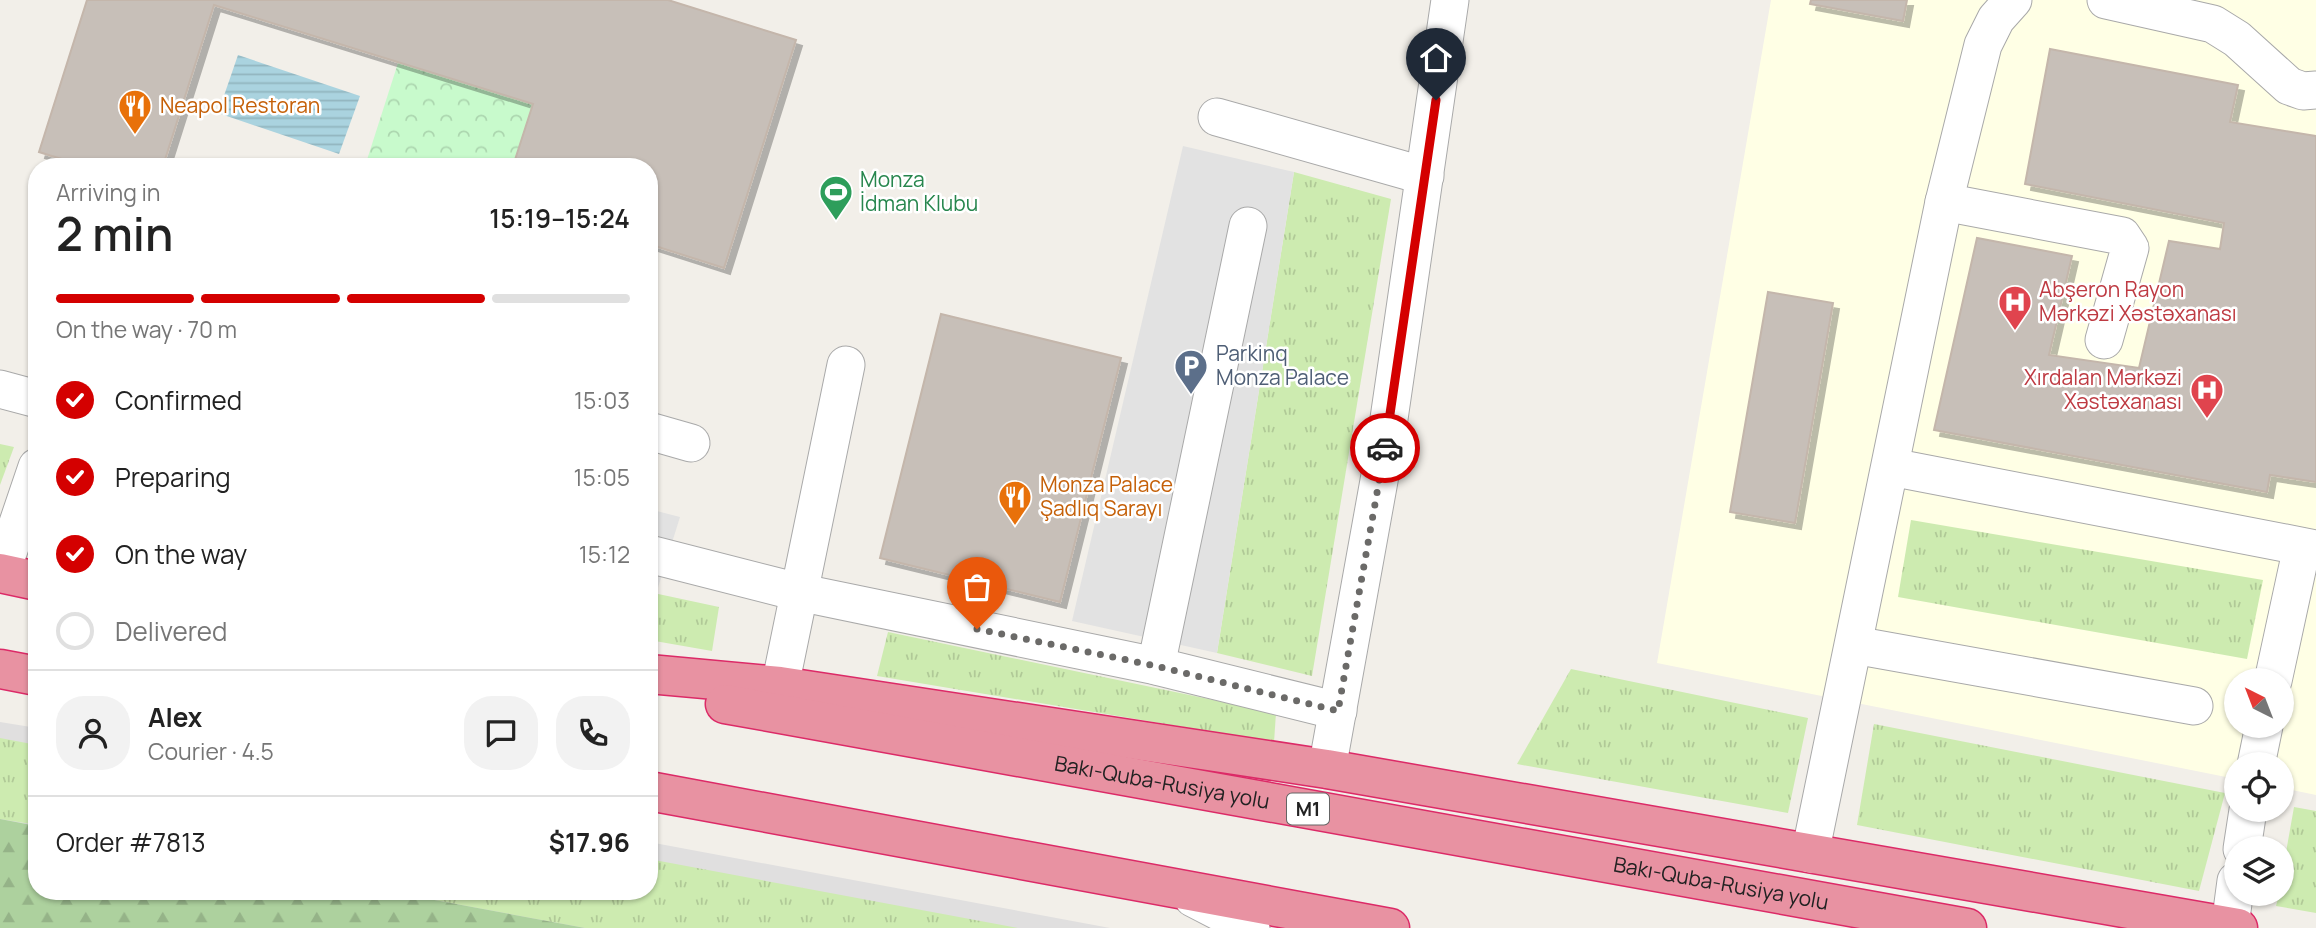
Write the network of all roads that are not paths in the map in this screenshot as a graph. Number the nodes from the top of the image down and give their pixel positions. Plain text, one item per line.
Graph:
1 (1450, 0) edge
2 (2013, 0) edge
3 (2106, 0) edge
4 (2316, 90) edge
5 (1217, 117) dead end
6 (1425, 176) junction
7 (1944, 202) junction
8 (1248, 226) dead end
9 (2104, 340) dead end
10 (846, 365) dead end
11 (0, 389) edge
12 (28, 397) edge
13 (658, 434) edge
14 (691, 443) dead end
15 (1891, 467) junction
16 (28, 493) edge
17 (2309, 548) edge
18 (658, 556) edge
19 (0, 573) edge
20 (28, 579) edge
21 (798, 592) junction
22 (1854, 645) junction
23 (1156, 666) junction
24 (2277, 668) edge
25 (0, 669) edge
26 (28, 674) edge
27 (658, 675) edge
28 (780, 686) junction
29 (658, 692) edge
30 (2194, 706) dead end
31 (1338, 711) junction
32 (1328, 769) junction
33 (658, 793) edge
34 (1810, 854) junction
35 (1173, 889) junction
36 (2235, 906) edge
37 (2234, 927) edge
38 (1251, 928) edge
39 (1390, 928) edge
40 (1966, 928) edge

1 - 6 street
2 - 7 street
3 - 4 street
5 - 6 street
6 - 31 street
7 - 9 street
7 - 15 street
8 - 23 street
10 - 21 street
11 - 12 street
13 - 14 street
15 - 17 street
15 - 22 street
16 - 19 street
17 - 24 street
18 - 21 street
19 - 20 highway
21 - 23 street
21 - 28 street
22 - 30 street
22 - 34 street
23 - 31 street
25 - 26 highway
27 - 28 highway
28 - 32 highway
29 - 40 highway, Bakı-Quba-Rusiya yolu / M1
31 - 32 street
32 - 34 highway
33 - 35 highway
34 - 37 highway
35 - 38 street
35 - 39 highway
36 - 37 street

